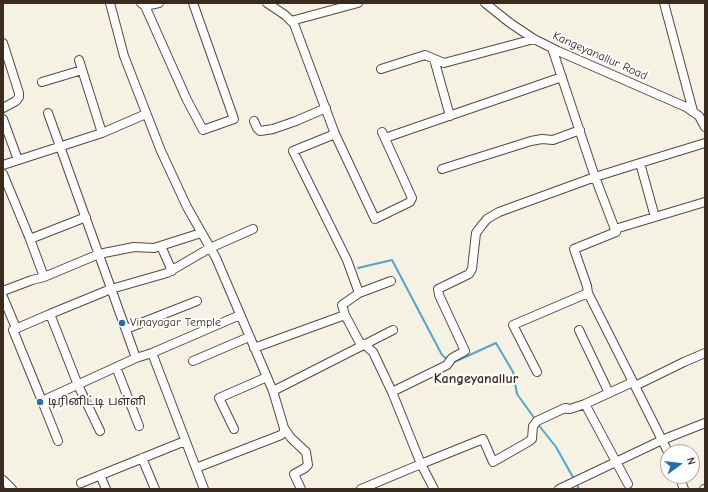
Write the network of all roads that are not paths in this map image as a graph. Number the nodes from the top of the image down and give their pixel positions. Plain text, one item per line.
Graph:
1 (110, 3) edge
2 (159, 3) edge
3 (193, 3) edge
4 (267, 3) edge
5 (358, 3) edge
6 (485, 3) edge
7 (664, 3) edge
8 (143, 5) edge
9 (291, 21) junction
10 (534, 39) junction
11 (3, 43) edge
12 (552, 48) junction
13 (434, 59) junction
14 (79, 60) dead end
15 (381, 69) dead end
16 (82, 70) junction
17 (562, 77) junction
18 (42, 82) dead end
19 (3, 108) edge
20 (326, 108) junction
21 (693, 111) junction
22 (48, 113) dead end
23 (146, 114) junction
24 (450, 116) junction
25 (3, 119) edge
26 (254, 121) dead end
27 (705, 127) edge
28 (580, 130) junction
29 (102, 133) junction
30 (335, 134) junction
31 (705, 143) edge
32 (61, 146) junction
33 (18, 160) junction
34 (640, 163) junction
35 (3, 165) edge
36 (442, 169) dead end
37 (3, 174) edge
38 (595, 177) junction
39 (705, 202) edge
40 (86, 217) junction
41 (655, 217) junction
42 (253, 229) dead end
43 (615, 229) junction
44 (201, 233) junction
45 (30, 240) junction
46 (161, 246) junction
47 (210, 248) junction
48 (99, 254) junction
49 (172, 270) junction
50 (44, 277) junction
51 (391, 281) dead end
52 (111, 289) junction
53 (3, 291) edge
54 (359, 293) junction
55 (588, 293) junction
56 (3, 297) edge
57 (197, 301) dead end
58 (50, 314) junction
59 (240, 315) junction
60 (344, 315) junction
61 (16, 328) junction
62 (126, 329) junction
63 (393, 330) dead end
64 (579, 330) dead end
65 (249, 337) junction
66 (363, 345) junction
67 (254, 348) junction
68 (152, 352) junction
69 (705, 353) edge
70 (136, 358) junction
71 (193, 361) dead end
72 (116, 368) junction
73 (537, 372) dead end
74 (267, 377) junction
75 (78, 384) junction
76 (634, 384) junction
77 (273, 391) junction
78 (392, 392) junction
79 (609, 393) junction
80 (42, 401) junction
81 (585, 404) junction
82 (705, 423) edge
83 (139, 426) dead end
84 (284, 428) junction
85 (234, 429) dead end
86 (100, 431) dead end
87 (662, 440) junction
88 (58, 441) dead end
89 (186, 441) junction
90 (664, 444) edge
91 (142, 458) junction
92 (616, 462) junction
93 (421, 464) junction
94 (196, 468) junction
95 (100, 475) junction
96 (3, 480) edge
97 (382, 480) junction
98 (81, 483) dead end
99 (628, 484) dead end
100 (12, 489) edge
101 (106, 489) edge
102 (155, 489) edge
103 (204, 489) edge
104 (301, 489) edge
105 (361, 489) edge
106 (386, 489) edge
107 (434, 489) edge
108 (559, 489) edge

1 - 23 street
2 - 8 street
3 - 8 street
4 - 9 street
5 - 9 street
6 - 10 street, Kangeyanallur Road
7 - 21 street
9 - 20 street
10 - 12 street, Kangeyanallur Road
10 - 13 street
11 - 19 street
12 - 17 street
12 - 21 street, Kangeyanallur Road
13 - 15 street
13 - 24 street
14 - 16 street
16 - 18 street
16 - 29 street
17 - 24 street
17 - 28 street
20 - 26 street
20 - 30 street
21 - 27 street, Kangeyanallur Road
22 - 32 street
23 - 29 street
23 - 44 street
24 - 30 street
25 - 33 street
28 - 36 street
28 - 38 street
29 - 32 street
30 - 54 street
31 - 34 street
32 - 33 street
32 - 40 street
33 - 35 street
34 - 38 street
34 - 41 street
37 - 45 street
38 - 43 street
38 - 78 street
39 - 41 street
40 - 45 street
40 - 48 street
41 - 43 street
42 - 47 street
43 - 55 street
44 - 46 street
44 - 47 street
45 - 50 street
46 - 48 street
46 - 49 street
47 - 49 street
47 - 59 street
48 - 50 street
48 - 52 street
49 - 52 street
50 - 53 street
51 - 54 street
52 - 58 street
52 - 62 street
54 - 60 street
55 - 73 street
55 - 76 street
56 - 61 street
57 - 62 street
58 - 61 street
58 - 75 street
59 - 65 street
59 - 68 street
60 - 66 street
60 - 67 street
61 - 80 street
62 - 70 street
63 - 66 street
64 - 79 street
65 - 67 street
65 - 71 street
66 - 77 street
66 - 78 street
67 - 74 street
68 - 70 street
68 - 89 street
69 - 76 street
70 - 72 street
72 - 75 street
72 - 83 street
74 - 77 street
74 - 85 street
75 - 80 street
75 - 86 street
76 - 79 street
76 - 87 street
77 - 84 street
78 - 93 street
79 - 81 street
80 - 88 street
81 - 92 street
81 - 93 street
82 - 87 street
84 - 94 street
84 - 104 street
87 - 90 street
87 - 92 street
89 - 91 street
89 - 94 street
91 - 95 street
91 - 102 street
92 - 99 street
92 - 108 street
93 - 97 street
93 - 107 street
94 - 103 street
95 - 98 street
95 - 101 street
96 - 100 street
97 - 105 street
97 - 106 street

